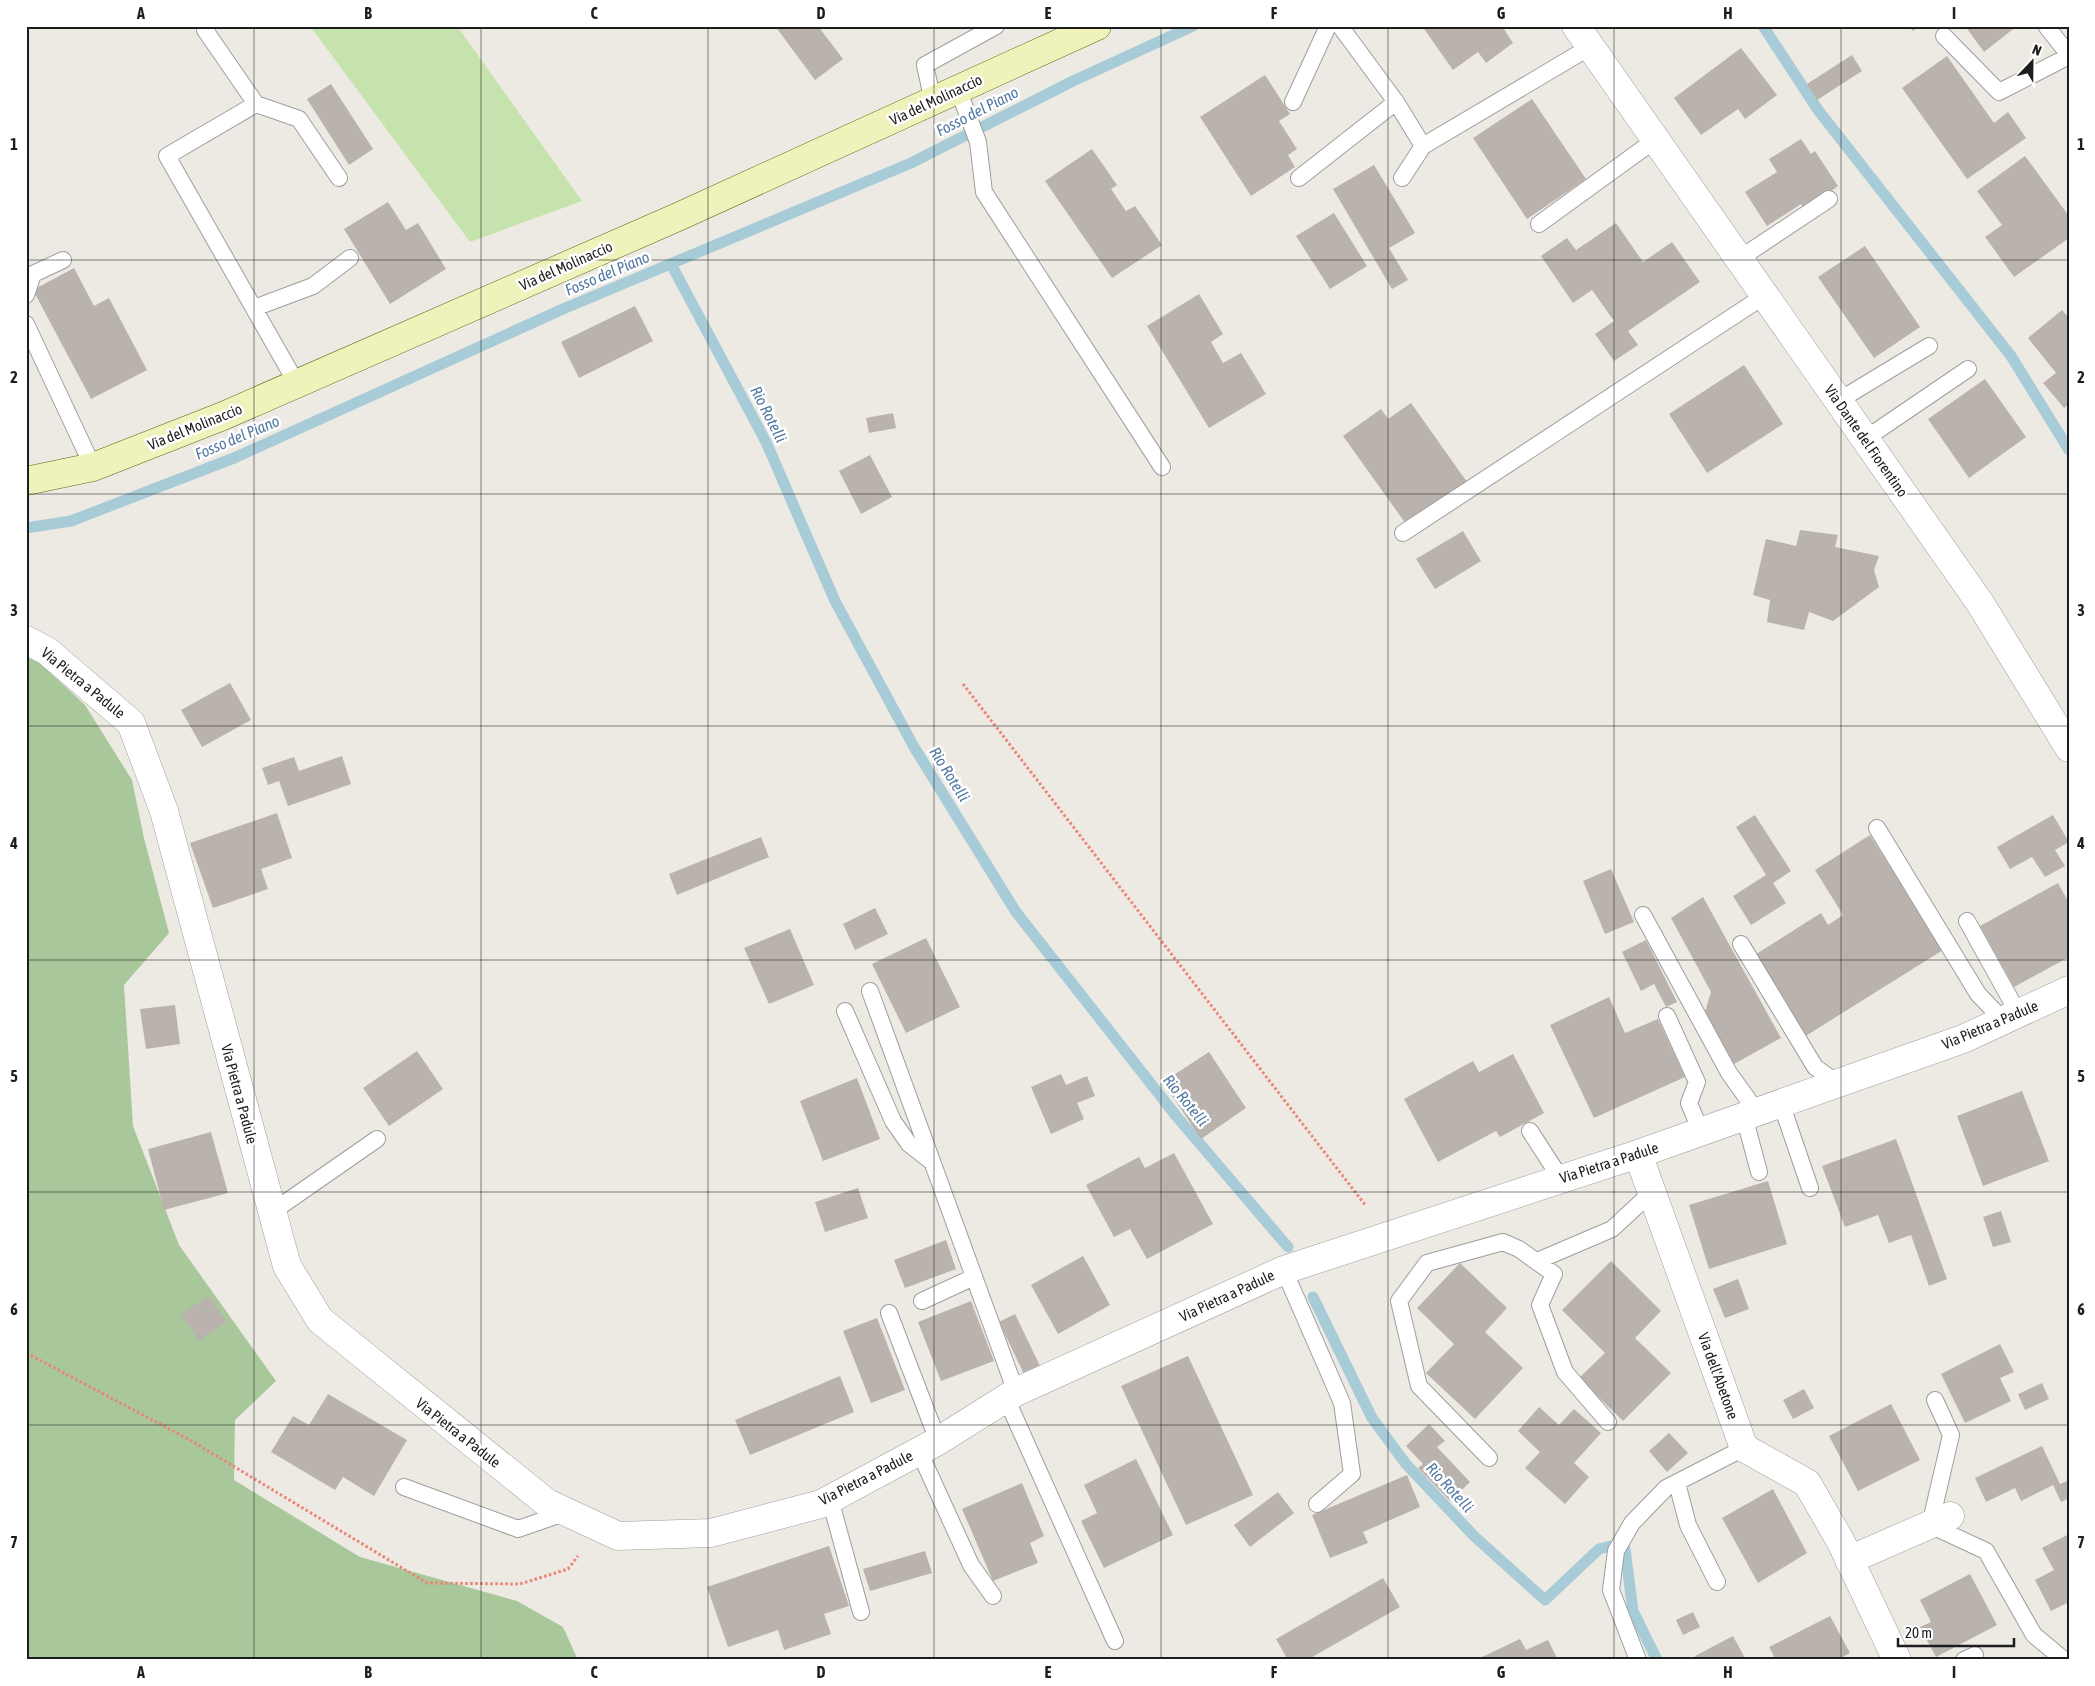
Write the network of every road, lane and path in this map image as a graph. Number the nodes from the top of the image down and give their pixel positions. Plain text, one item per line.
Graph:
1 (996, 26) edge
2 (1097, 26) edge
3 (1328, 26) edge
4 (1340, 26) edge
5 (2047, 27) edge
6 (205, 30) dead end
7 (1583, 36) edge
8 (1944, 36) dead end
9 (2069, 56) edge
10 (961, 96) junction
11 (933, 102) junction
12 (1294, 102) dead end
13 (1396, 102) junction
14 (256, 104) junction
15 (1656, 140) junction
16 (1423, 146) junction
17 (339, 178) dead end
18 (1299, 178) dead end
19 (1402, 178) dead end
20 (1829, 199) dead end
21 (1539, 224) dead end
22 (350, 258) dead end
23 (1739, 259) junction
24 (62, 260) dead end
25 (26, 295) edge
26 (1764, 296) junction
27 (254, 308) junction
28 (26, 324) edge
29 (1929, 346) dead end
30 (1968, 369) dead end
31 (297, 384) junction
32 (1838, 401) junction
33 (1865, 439) junction
34 (93, 467) junction
35 (1162, 467) dead end
36 (26, 481) edge
37 (1403, 533) dead end
38 (26, 640) edge
39 (963, 684) dead end
40 (2069, 748) edge
41 (1878, 828) dead end
42 (1643, 915) dead end
43 (1967, 921) dead end
44 (1741, 944) dead end
45 (2069, 990) edge
46 (870, 991) dead end
47 (845, 1011) dead end
48 (1668, 1016) dead end
49 (2010, 1017) junction
50 (1837, 1083) junction
51 (1761, 1110) junction
52 (1530, 1131) dead end
53 (1701, 1132) junction
54 (377, 1139) dead end
55 (1638, 1154) junction
56 (932, 1162) junction
57 (1759, 1172) dead end
58 (1561, 1180) junction
59 (1810, 1188) dead end
60 (1652, 1192) junction
61 (272, 1212) junction
62 (1389, 1236) junction
63 (1537, 1262) junction
64 (1284, 1270) junction
65 (974, 1276) junction
66 (922, 1302) dead end
67 (888, 1313) dead end
68 (26, 1356) edge
69 (1011, 1395) junction
70 (1935, 1400) dead end
71 (1608, 1422) dead end
72 (929, 1446) junction
73 (1744, 1448) junction
74 (1489, 1458) dead end
75 (1677, 1482) junction
76 (404, 1487) dead end
77 (830, 1499) junction
78 (1316, 1504) dead end
79 (567, 1512) junction
80 (1940, 1520) junction
81 (600, 1528) junction
82 (1849, 1560) junction
83 (1717, 1582) dead end
84 (993, 1596) dead end
85 (861, 1612) dead end
86 (1115, 1641) dead end
87 (1638, 1660) edge
88 (1898, 1660) edge
89 (2064, 1660) edge

1 - 11 lane
2 - 10 street, Via del Molinaccio
3 - 12 lane
4 - 13 lane
5 - 9 lane
6 - 14 lane
7 - 15 street, Via Dante del Fiorentino
7 - 16 lane
8 - 9 lane
10 - 11 street, Via del Molinaccio
10 - 35 lane
11 - 31 street, Via del Molinaccio
13 - 16 lane
13 - 18 lane
14 - 17 lane
14 - 27 lane
15 - 21 lane
15 - 23 street, Via Dante del Fiorentino
16 - 19 lane
20 - 23 lane
22 - 27 lane
23 - 26 street, Via Dante del Fiorentino
24 - 25 lane
26 - 32 street, Via Dante del Fiorentino
26 - 37 lane
27 - 31 lane
28 - 34 lane
29 - 32 lane
30 - 33 lane
31 - 34 street, Via del Molinaccio
32 - 33 street, Via Dante del Fiorentino
33 - 40 street, Via Dante del Fiorentino
34 - 36 street, Via del Molinaccio
38 - 61 street, Via Pietra a Padule
39 - 62 path
41 - 49 lane
42 - 51 lane
43 - 49 lane
44 - 50 lane
45 - 49 street, Via Pietra a Padule
46 - 56 lane
47 - 56 lane
48 - 53 lane
49 - 50 street, Via Pietra a Padule
50 - 51 street, Via Pietra a Padule
51 - 53 street, Via Pietra a Padule
51 - 57 lane
51 - 59 lane
52 - 58 lane
53 - 55 street, Via Pietra a Padule
54 - 61 lane
55 - 58 street, Via Pietra a Padule
55 - 60 street, Via dell'Abetone
56 - 65 lane
58 - 62 street, Via Pietra a Padule
60 - 63 lane
60 - 73 street, Via dell'Abetone
61 - 79 street, Via Pietra a Padule
62 - 64 street, Via Pietra a Padule
63 - 71 lane
63 - 74 lane
64 - 69 street, Via Pietra a Padule
64 - 78 lane
65 - 66 lane
65 - 69 lane
67 - 72 lane
68 - 81 path
69 - 72 street, Via Pietra a Padule
69 - 86 lane
70 - 80 lane
72 - 77 street, Via Pietra a Padule
72 - 84 lane
73 - 75 lane
73 - 82 street
75 - 83 lane
75 - 87 lane
76 - 79 lane
77 - 81 street, Via Pietra a Padule
77 - 85 lane
79 - 81 street, Via Pietra a Padule
80 - 82 street
80 - 89 lane
82 - 88 street

